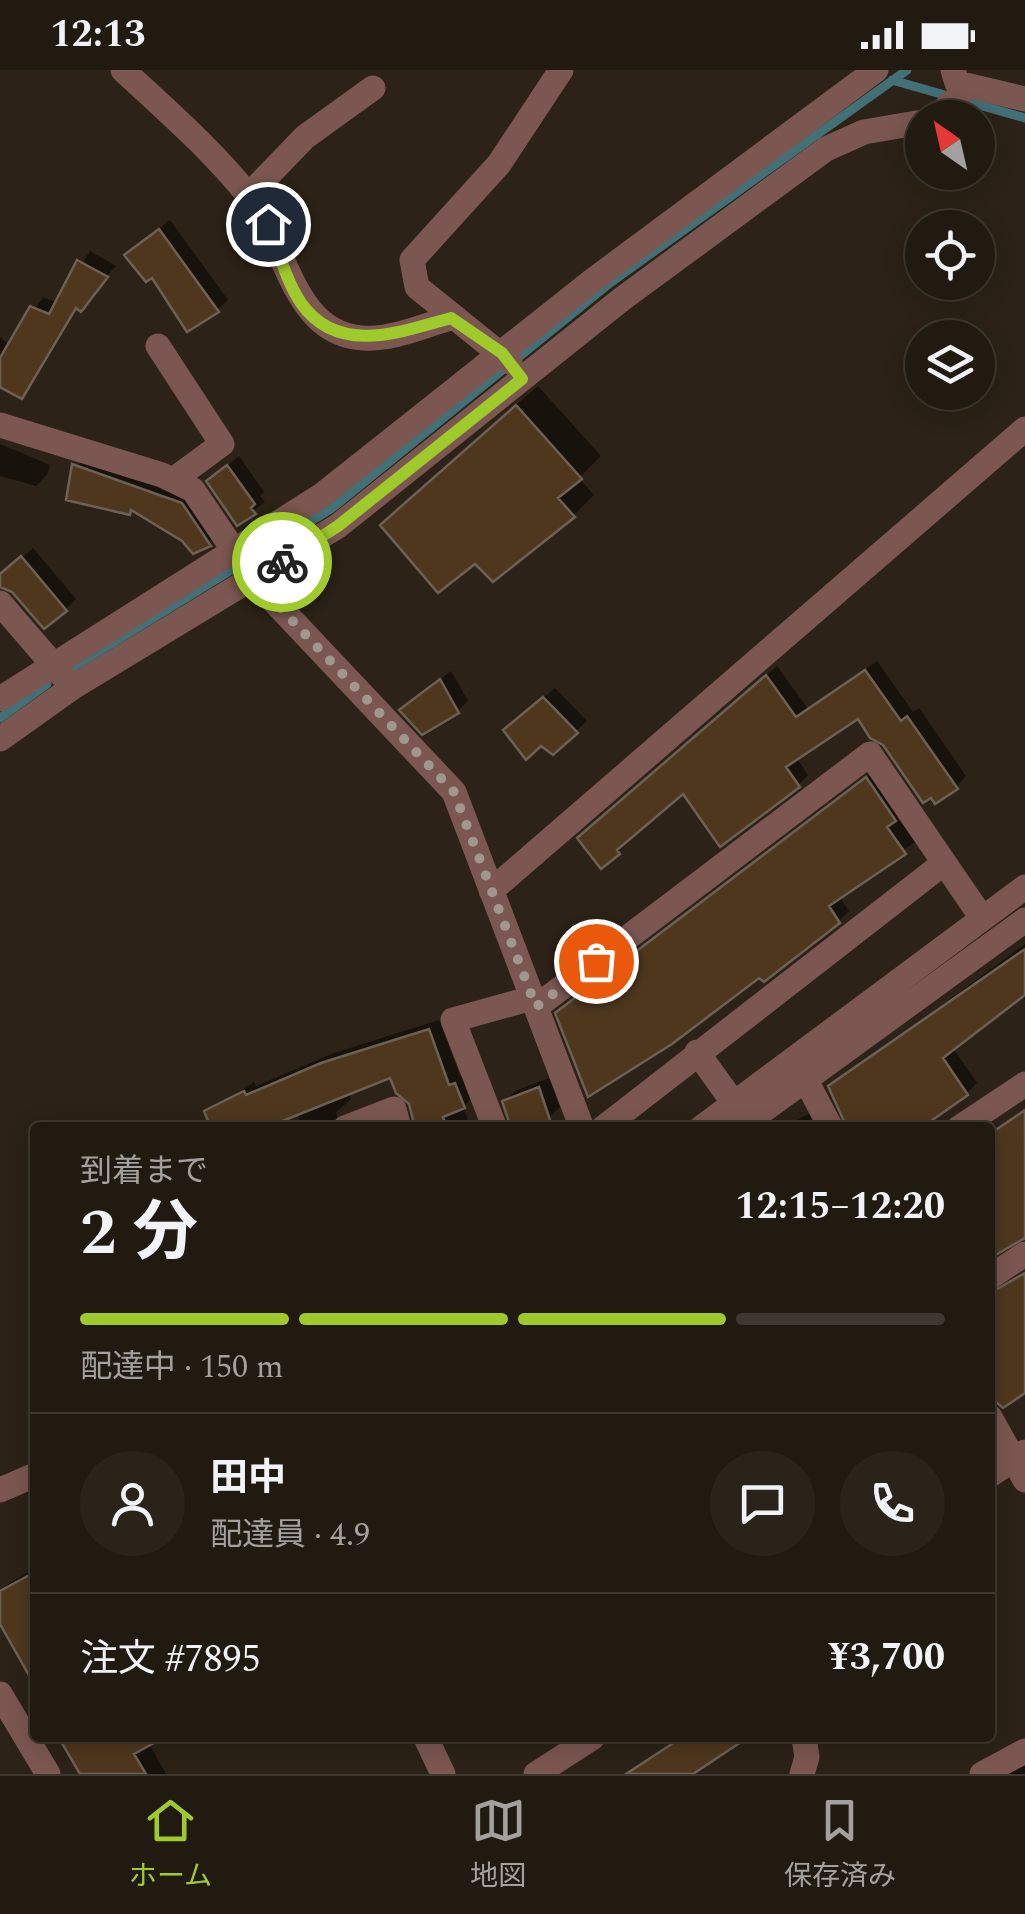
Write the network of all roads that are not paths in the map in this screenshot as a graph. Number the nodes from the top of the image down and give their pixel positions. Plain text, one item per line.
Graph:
1 (124, 70) edge
2 (561, 70) edge
3 (876, 70) edge
4 (373, 88) dead end
5 (954, 95) edge
6 (1025, 99) edge
7 (905, 125) edge
8 (248, 196) junction
9 (451, 318) junction
10 (158, 346) dead end
11 (512, 365) junction
12 (0, 425) edge
13 (1025, 429) edge
14 (173, 480) junction
15 (243, 565) junction
16 (0, 603) edge
17 (62, 675) junction
18 (0, 699) edge
19 (0, 739) edge
20 (944, 863) junction
21 (1025, 886) edge
22 (491, 890) junction
23 (982, 918) junction
24 (1025, 920) edge
25 (534, 1003) junction
26 (697, 1052) junction
27 (800, 1069) junction
28 (1025, 1084) edge
29 (736, 1115) edge
30 (361, 1122) edge
31 (398, 1122) edge
32 (493, 1122) edge
33 (580, 1122) edge
34 (610, 1122) edge
35 (828, 1122) edge
36 (968, 1122) edge
37 (1025, 1254) edge
38 (995, 1274) edge
39 (995, 1425) edge
40 (1021, 1464) edge
41 (995, 1473) edge
42 (30, 1477) edge
43 (0, 1490) edge
44 (0, 1694) edge
45 (428, 1742) edge
46 (586, 1742) edge
47 (805, 1742) edge
48 (1025, 1751) edge
49 (48, 1774) edge
50 (443, 1774) edge
51 (536, 1774) edge
52 (802, 1774) edge
53 (982, 1774) edge

1 - 8 street
2 - 9 street
3 - 11 street
4 - 8 street
5 - 6 street
7 - 11 street
8 - 9 street
9 - 11 street
10 - 14 street
11 - 15 street
12 - 14 street
13 - 22 street
14 - 15 street
15 - 17 street
15 - 22 street
16 - 17 street
17 - 18 street
17 - 19 street
20 - 23 street
20 - 25 street
20 - 26 street
21 - 23 street
22 - 25 street
23 - 27 street
24 - 27 street
25 - 32 street
25 - 33 street
26 - 29 street
26 - 34 street
27 - 29 street
27 - 35 street
28 - 36 street
30 - 31 street
37 - 38 street
39 - 40 street
40 - 41 street
42 - 43 street
44 - 49 street
45 - 50 street
46 - 51 street
47 - 52 street
48 - 53 street

